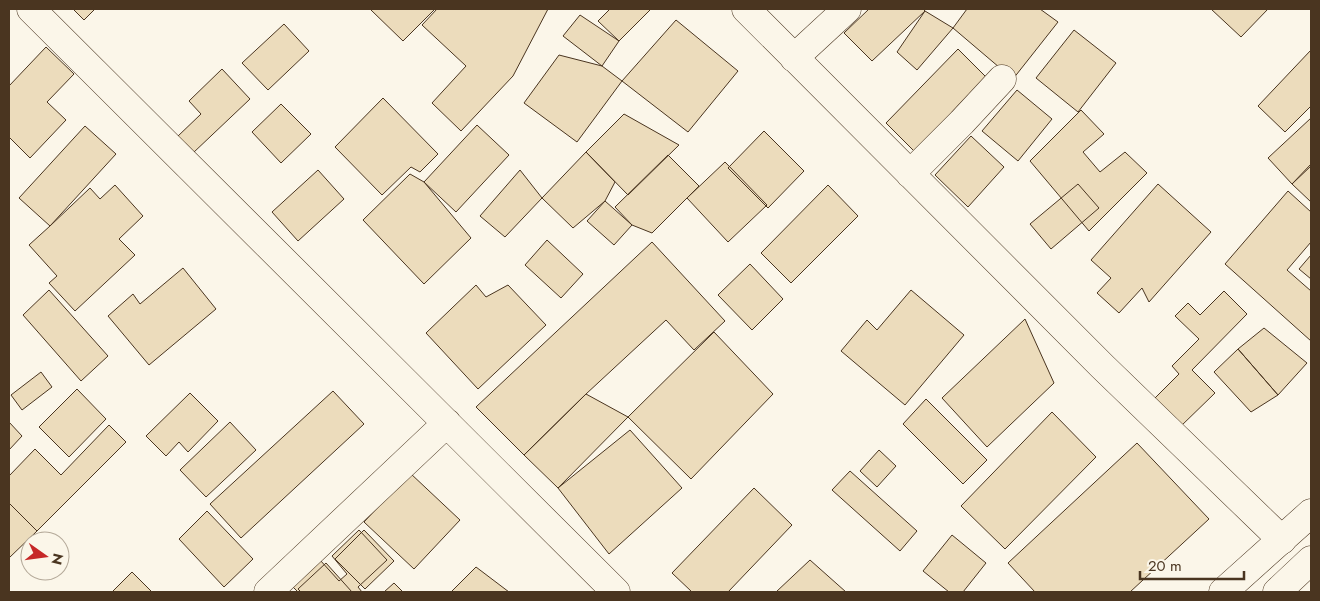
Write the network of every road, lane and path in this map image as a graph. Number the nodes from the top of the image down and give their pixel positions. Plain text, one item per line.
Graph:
1 (31, 9) edge
2 (746, 9) edge
3 (847, 9) edge
4 (794, 58) junction
5 (1002, 79) dead end
6 (910, 174) junction
7 (447, 423) junction
8 (1311, 513) edge
9 (1282, 540) junction
10 (1310, 565) edge
11 (268, 592) edge
12 (616, 592) edge
13 (1223, 592) edge
14 (1277, 592) edge

1 - 7 main road
2 - 4 main road
3 - 4 main road
4 - 6 main road
5 - 6 main road
6 - 9 main road
7 - 11 main road
7 - 12 main road
8 - 9 main road
9 - 13 main road
10 - 14 main road

